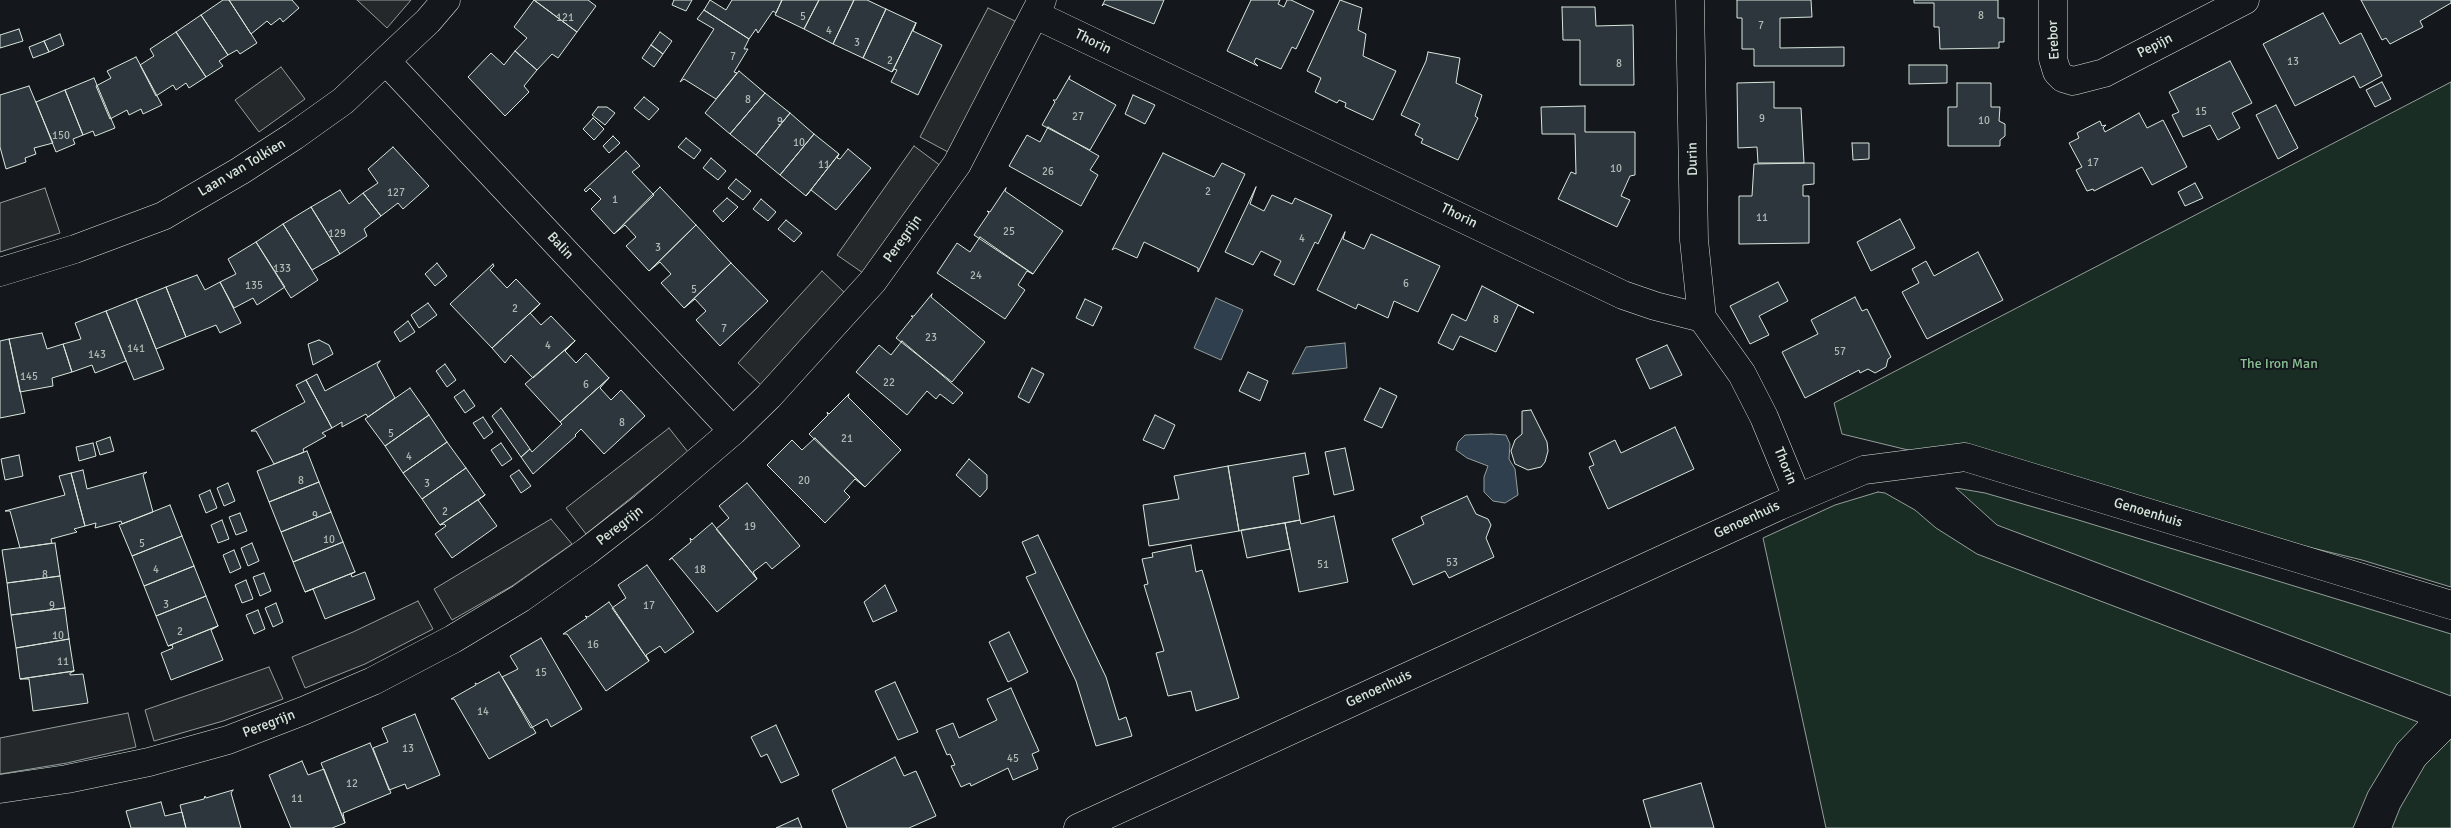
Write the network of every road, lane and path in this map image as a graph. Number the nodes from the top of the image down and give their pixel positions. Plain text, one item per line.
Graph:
1 (446, 0) edge
2 (1690, 0) edge
3 (2053, 0) edge
4 (2245, 0) edge
5 (1039, 7) edge
6 (386, 61) junction
7 (2062, 78) joint
8 (0, 272) edge
9 (1702, 318) junction
10 (734, 431) junction
11 (1797, 497) junction
12 (2451, 605) edge
13 (0, 788) edge
14 (1078, 828) edge

1 - 6 street, Laan van Tolkien
2 - 9 street, Durin
3 - 7 street, Erebor
4 - 7 street, Pepijn
5 - 9 street, Thorin
5 - 10 street, Peregrijn
6 - 8 street, Laan van Tolkien
6 - 10 street, Balin
9 - 11 street, Thorin
10 - 13 street, Peregrijn
11 - 12 street, Genoenhuis
11 - 14 street, Genoenhuis

